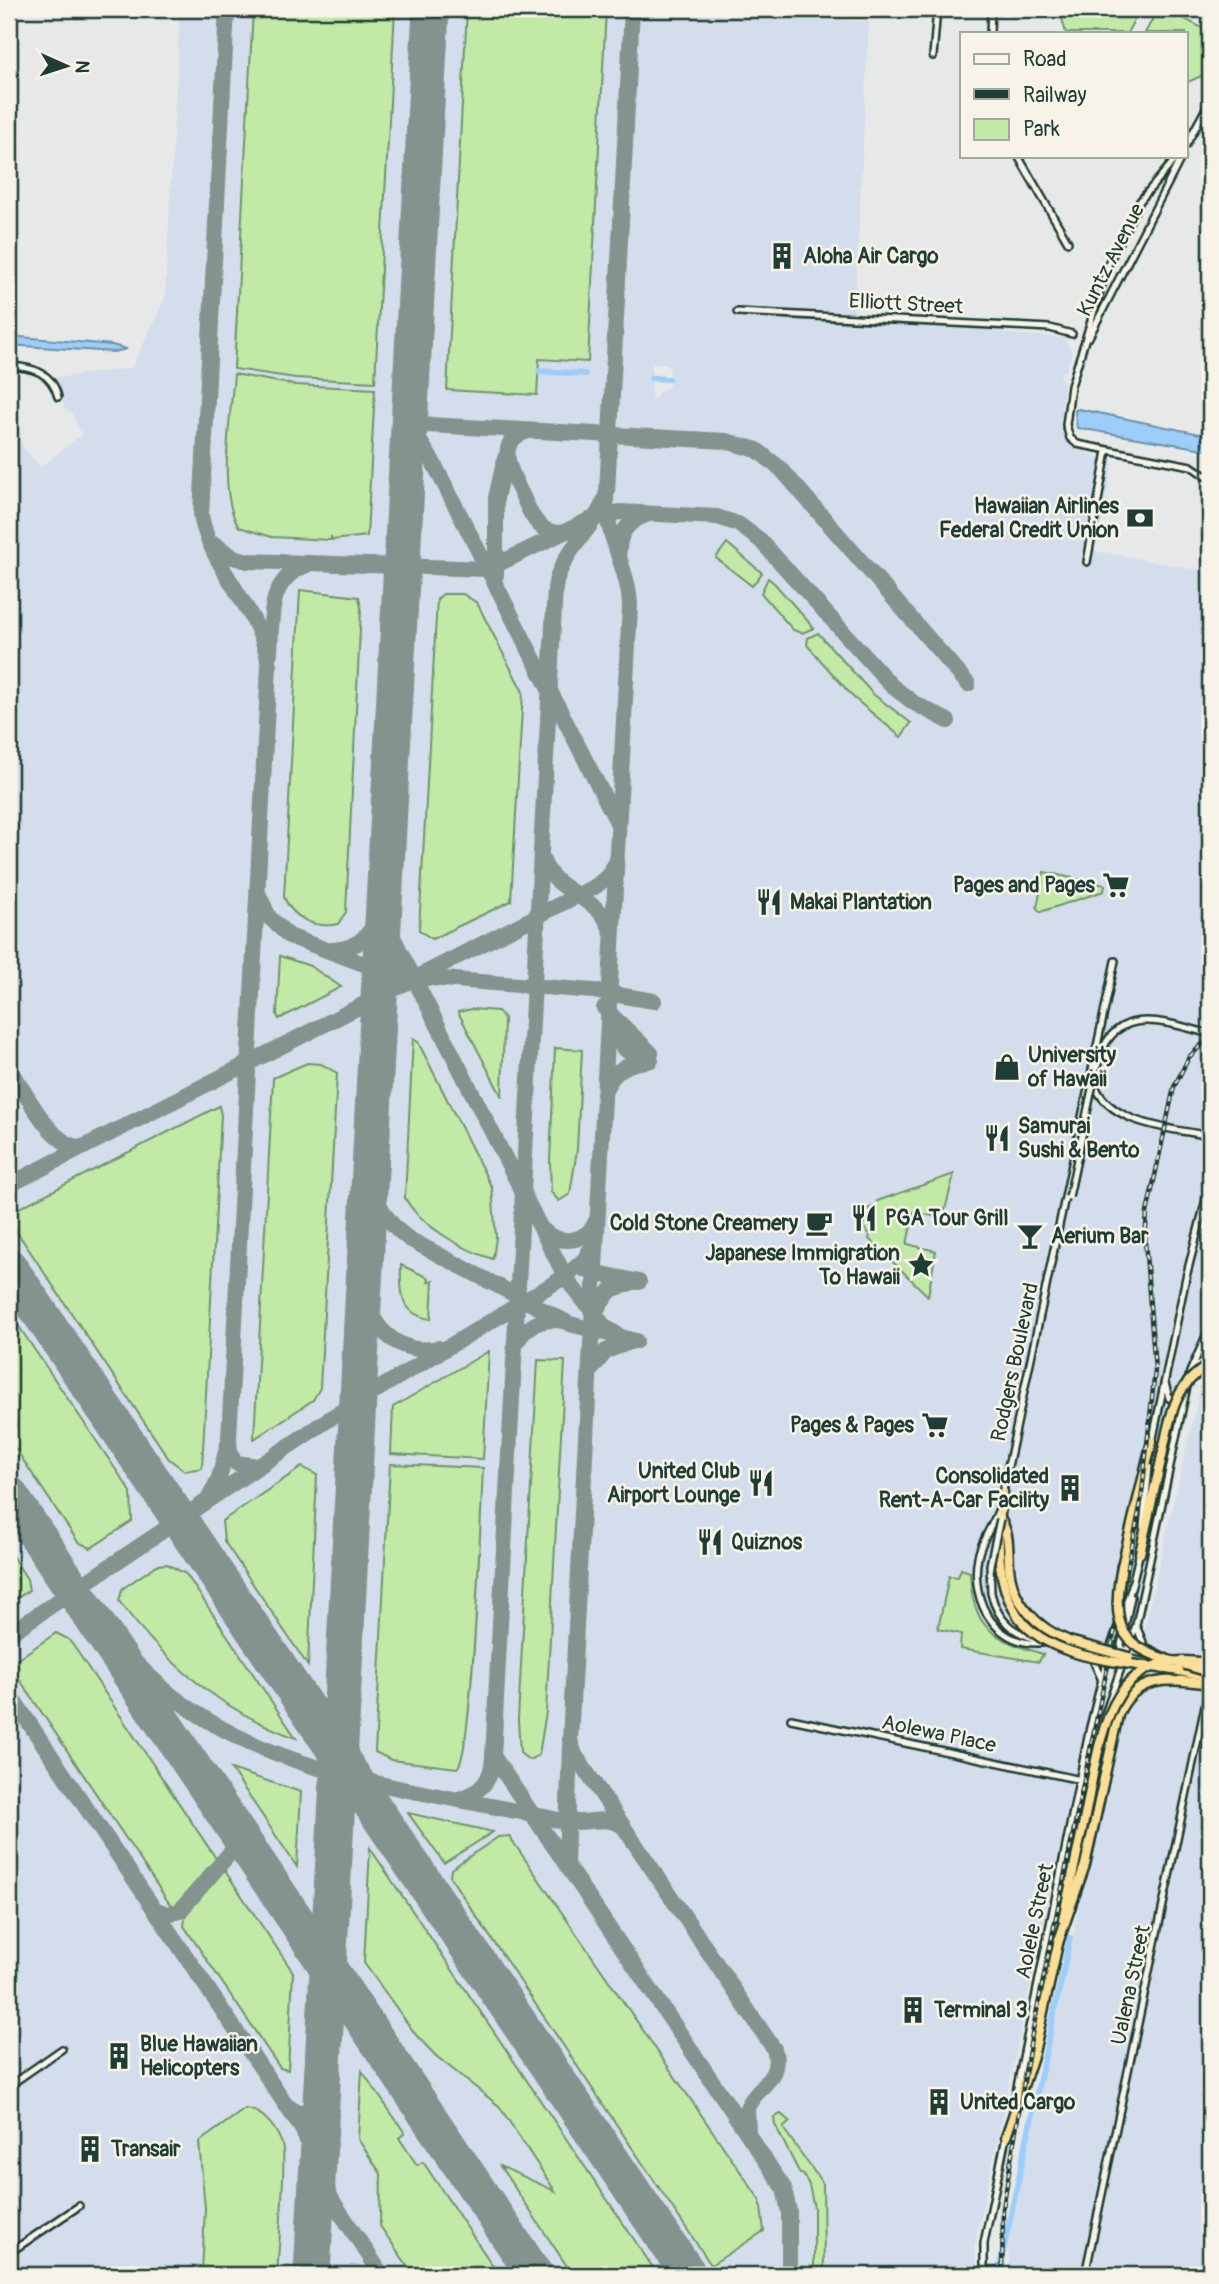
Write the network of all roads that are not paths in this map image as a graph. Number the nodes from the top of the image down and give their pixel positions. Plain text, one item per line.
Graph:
1 (937, 9) edge
2 (991, 9) edge
3 (990, 32) edge
4 (933, 56) dead end
5 (1210, 101) edge
6 (1188, 141) edge
7 (1019, 158) edge
8 (1178, 158) edge
9 (1179, 158) edge
10 (1068, 242) dead end
11 (737, 312) dead end
12 (1072, 334) dead end
13 (1086, 341) junction
14 (9, 366) edge
15 (58, 397) dead end
16 (1107, 451) junction
17 (1210, 479) edge
18 (1087, 562) dead end
19 (1115, 961) dead end
20 (1210, 1034) edge
21 (1092, 1077) junction
22 (1210, 1136) edge
23 (1210, 1184) edge
24 (1210, 1232) edge
25 (1210, 1251) edge
26 (1210, 1327) edge
27 (1210, 1356) edge
28 (1210, 1365) edge
29 (1190, 1373) junction
30 (1164, 1380) junction
31 (1183, 1407) junction
32 (1152, 1441) junction
33 (1003, 1492) junction
34 (1000, 1519) junction
35 (1140, 1553) junction
36 (1131, 1588) junction
37 (1136, 1625) junction
38 (1048, 1642) junction
39 (1082, 1650) junction
40 (1108, 1655) junction
41 (1126, 1658) junction
42 (1210, 1664) edge
43 (1180, 1670) junction
44 (1210, 1674) edge
45 (1101, 1681) junction
46 (1210, 1684) edge
47 (1206, 1701) dead end
48 (791, 1719) dead end
49 (1081, 1780) junction
50 (1058, 1943) junction
51 (62, 2049) dead end
52 (9, 2086) edge
53 (1006, 2137) junction
54 (79, 2206) dead end
55 (9, 2253) edge
56 (984, 2275) edge
57 (1085, 2275) edge

1 - 4 street
2 - 3 street
5 - 6 street
7 - 10 street
8 - 13 street, Kuntz Avenue
9 - 13 street, Kuntz Avenue
11 - 12 street, Elliott Street
13 - 16 street
14 - 15 street
16 - 17 street
16 - 18 street
19 - 21 street, Rodgers Boulevard
20 - 34 street, bridge
21 - 22 street
21 - 33 street, Rodgers Boulevard
23 - 30 street, Aolele Street
24 - 25 highway
26 - 29 street, Aolele Street
27 - 29 street
28 - 35 highway, bridge
29 - 31 street, Aolele Street
30 - 31 street
30 - 32 street, Aolele Street
31 - 37 street, Aolele Street
32 - 35 street, Aolele Street
32 - 44 highway, bridge
33 - 38 street, Rodgers Boulevard
33 - 43 highway, bridge
34 - 38 street, bridge
34 - 43 highway, bridge
35 - 36 street, Aolele Street
36 - 40 street, Aolele Street
36 - 41 street
37 - 41 street, Aolele Street
37 - 43 street
38 - 39 street, Rodgers Boulevard
39 - 40 street, Rodgers Boulevard
39 - 45 street
40 - 41 street, Rodgers Boulevard
40 - 45 street, Aolele Street
41 - 43 street, Rodgers Boulevard
41 - 49 street, Aolele Street
42 - 50 highway, bridge
43 - 44 highway, bridge
45 - 49 street, Aolele Street
46 - 50 highway
47 - 57 street, Ualena Street
48 - 49 street, Aolewa Place
49 - 53 street, Aolele Street
50 - 53 highway
51 - 52 street
53 - 56 street, Aolele Street
54 - 55 street

